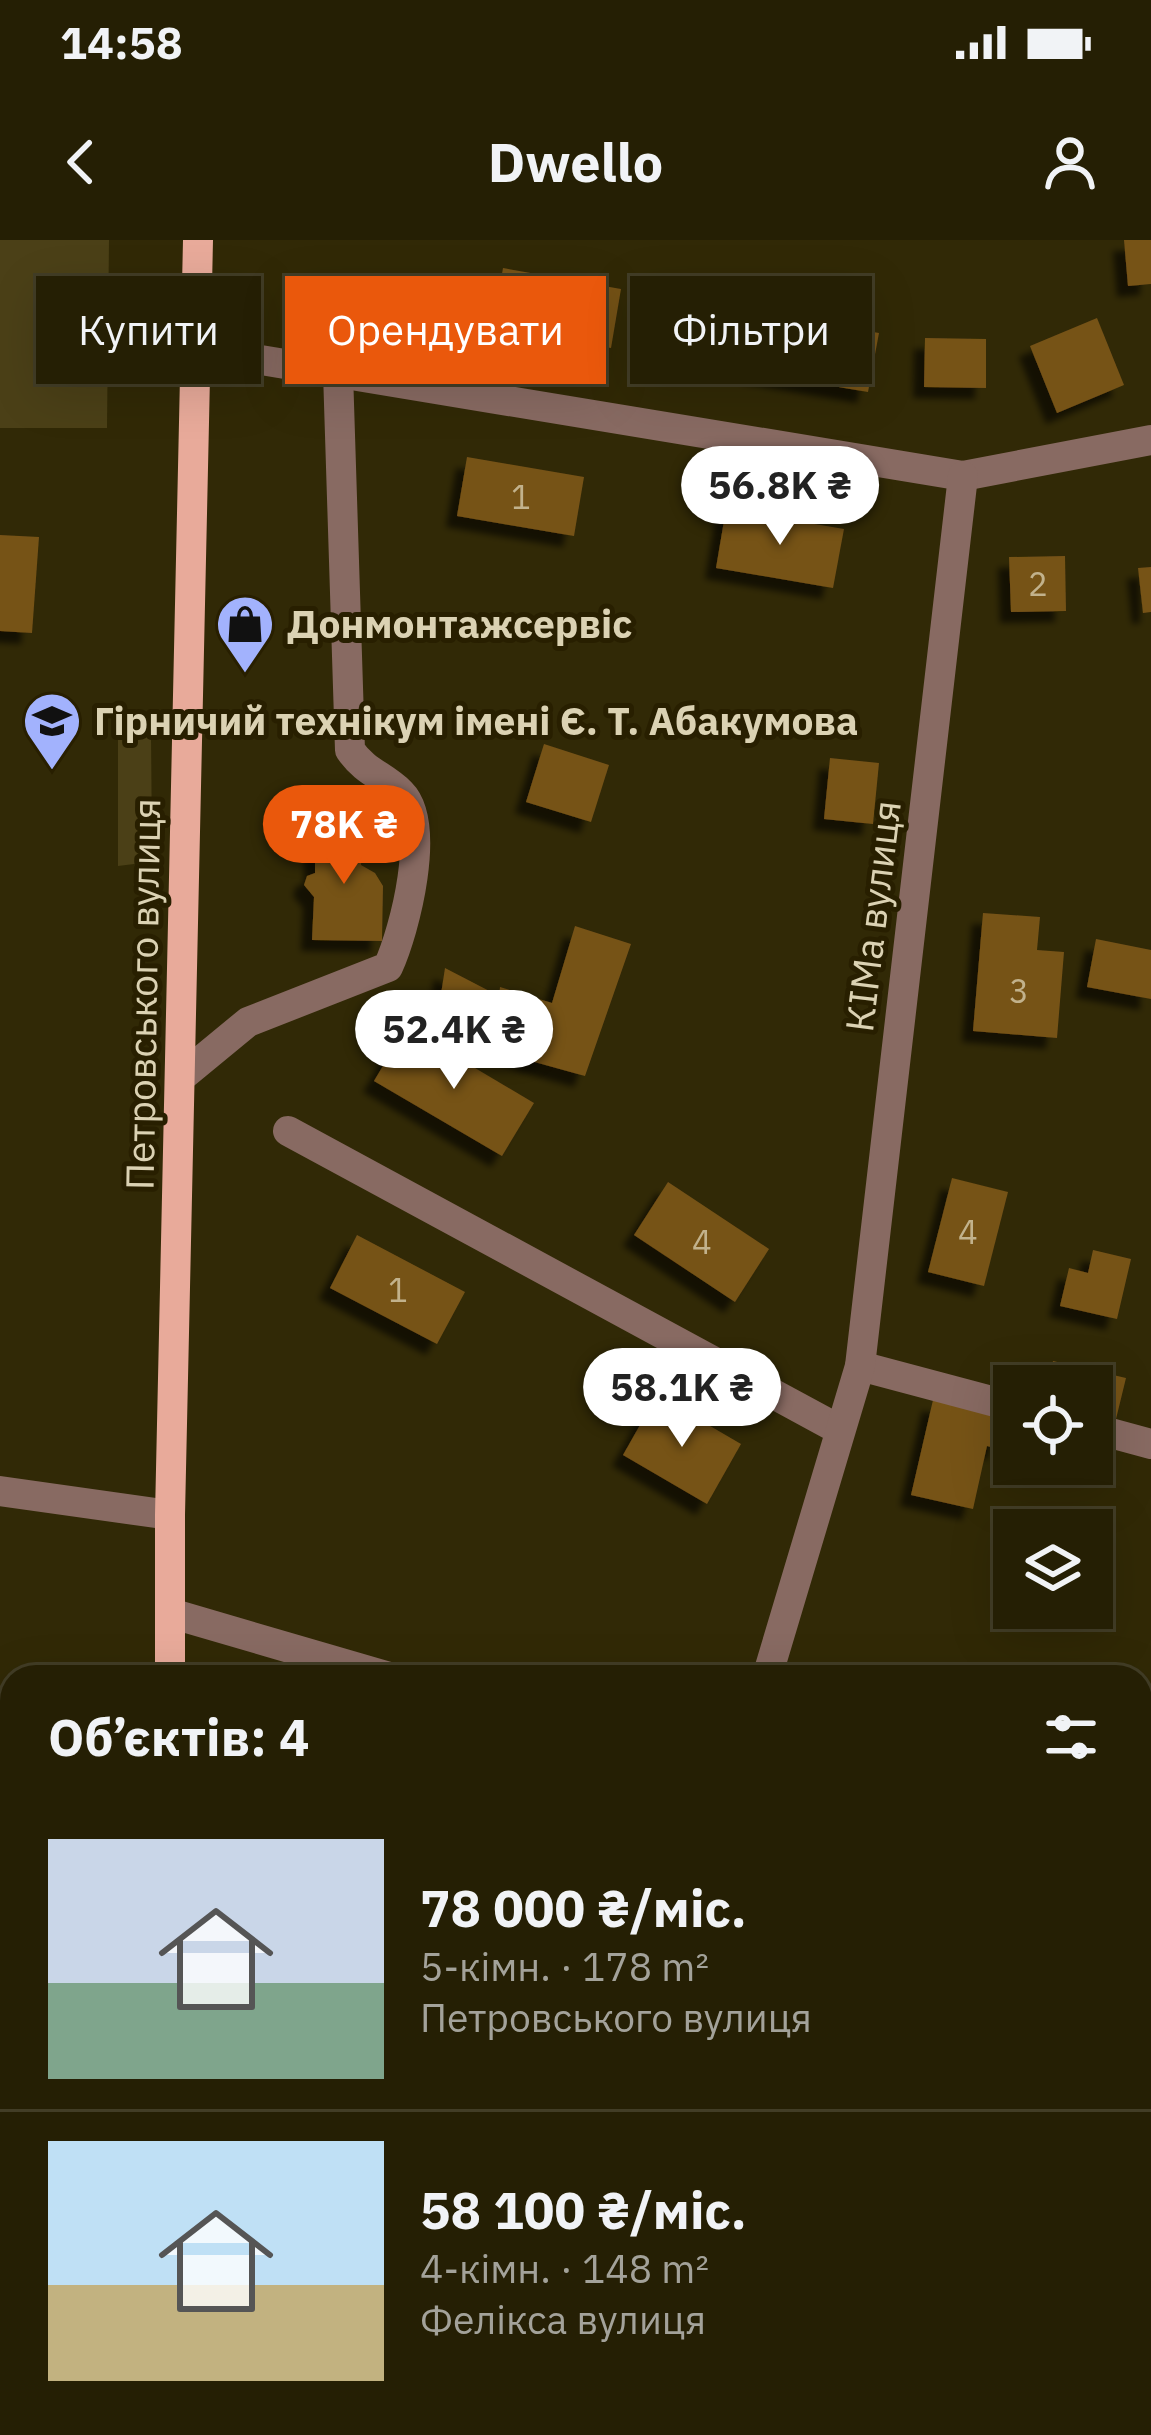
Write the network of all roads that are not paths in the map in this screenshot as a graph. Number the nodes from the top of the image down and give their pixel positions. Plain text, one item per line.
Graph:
1 (198, 240) edge
2 (197, 276) edge
3 (193, 384) edge
4 (338, 384) edge
5 (410, 384) edge
6 (1151, 440) edge
7 (963, 476) junction
8 (180, 1078) junction
9 (288, 1131) dead end
10 (860, 1366) junction
11 (993, 1401) edge
12 (841, 1430) junction
13 (1113, 1434) edge
14 (1151, 1444) edge
15 (0, 1491) edge
16 (170, 1515) junction
17 (170, 1613) junction
18 (170, 1665) edge
19 (348, 1665) edge
20 (770, 1665) edge

1 - 2 main road, Петровського вулиця
3 - 8 main road, Петровського вулиця
4 - 8 street
5 - 7 street
6 - 7 street
7 - 10 street, КІМа вулиця
8 - 16 main road, Петровського вулиця
9 - 12 street
10 - 11 street
10 - 12 street, КІМа вулиця
12 - 20 street, КІМа вулиця
13 - 14 street
15 - 16 street
16 - 17 main road, Петровського вулиця
17 - 18 main road, Петровського вулиця
17 - 19 street

